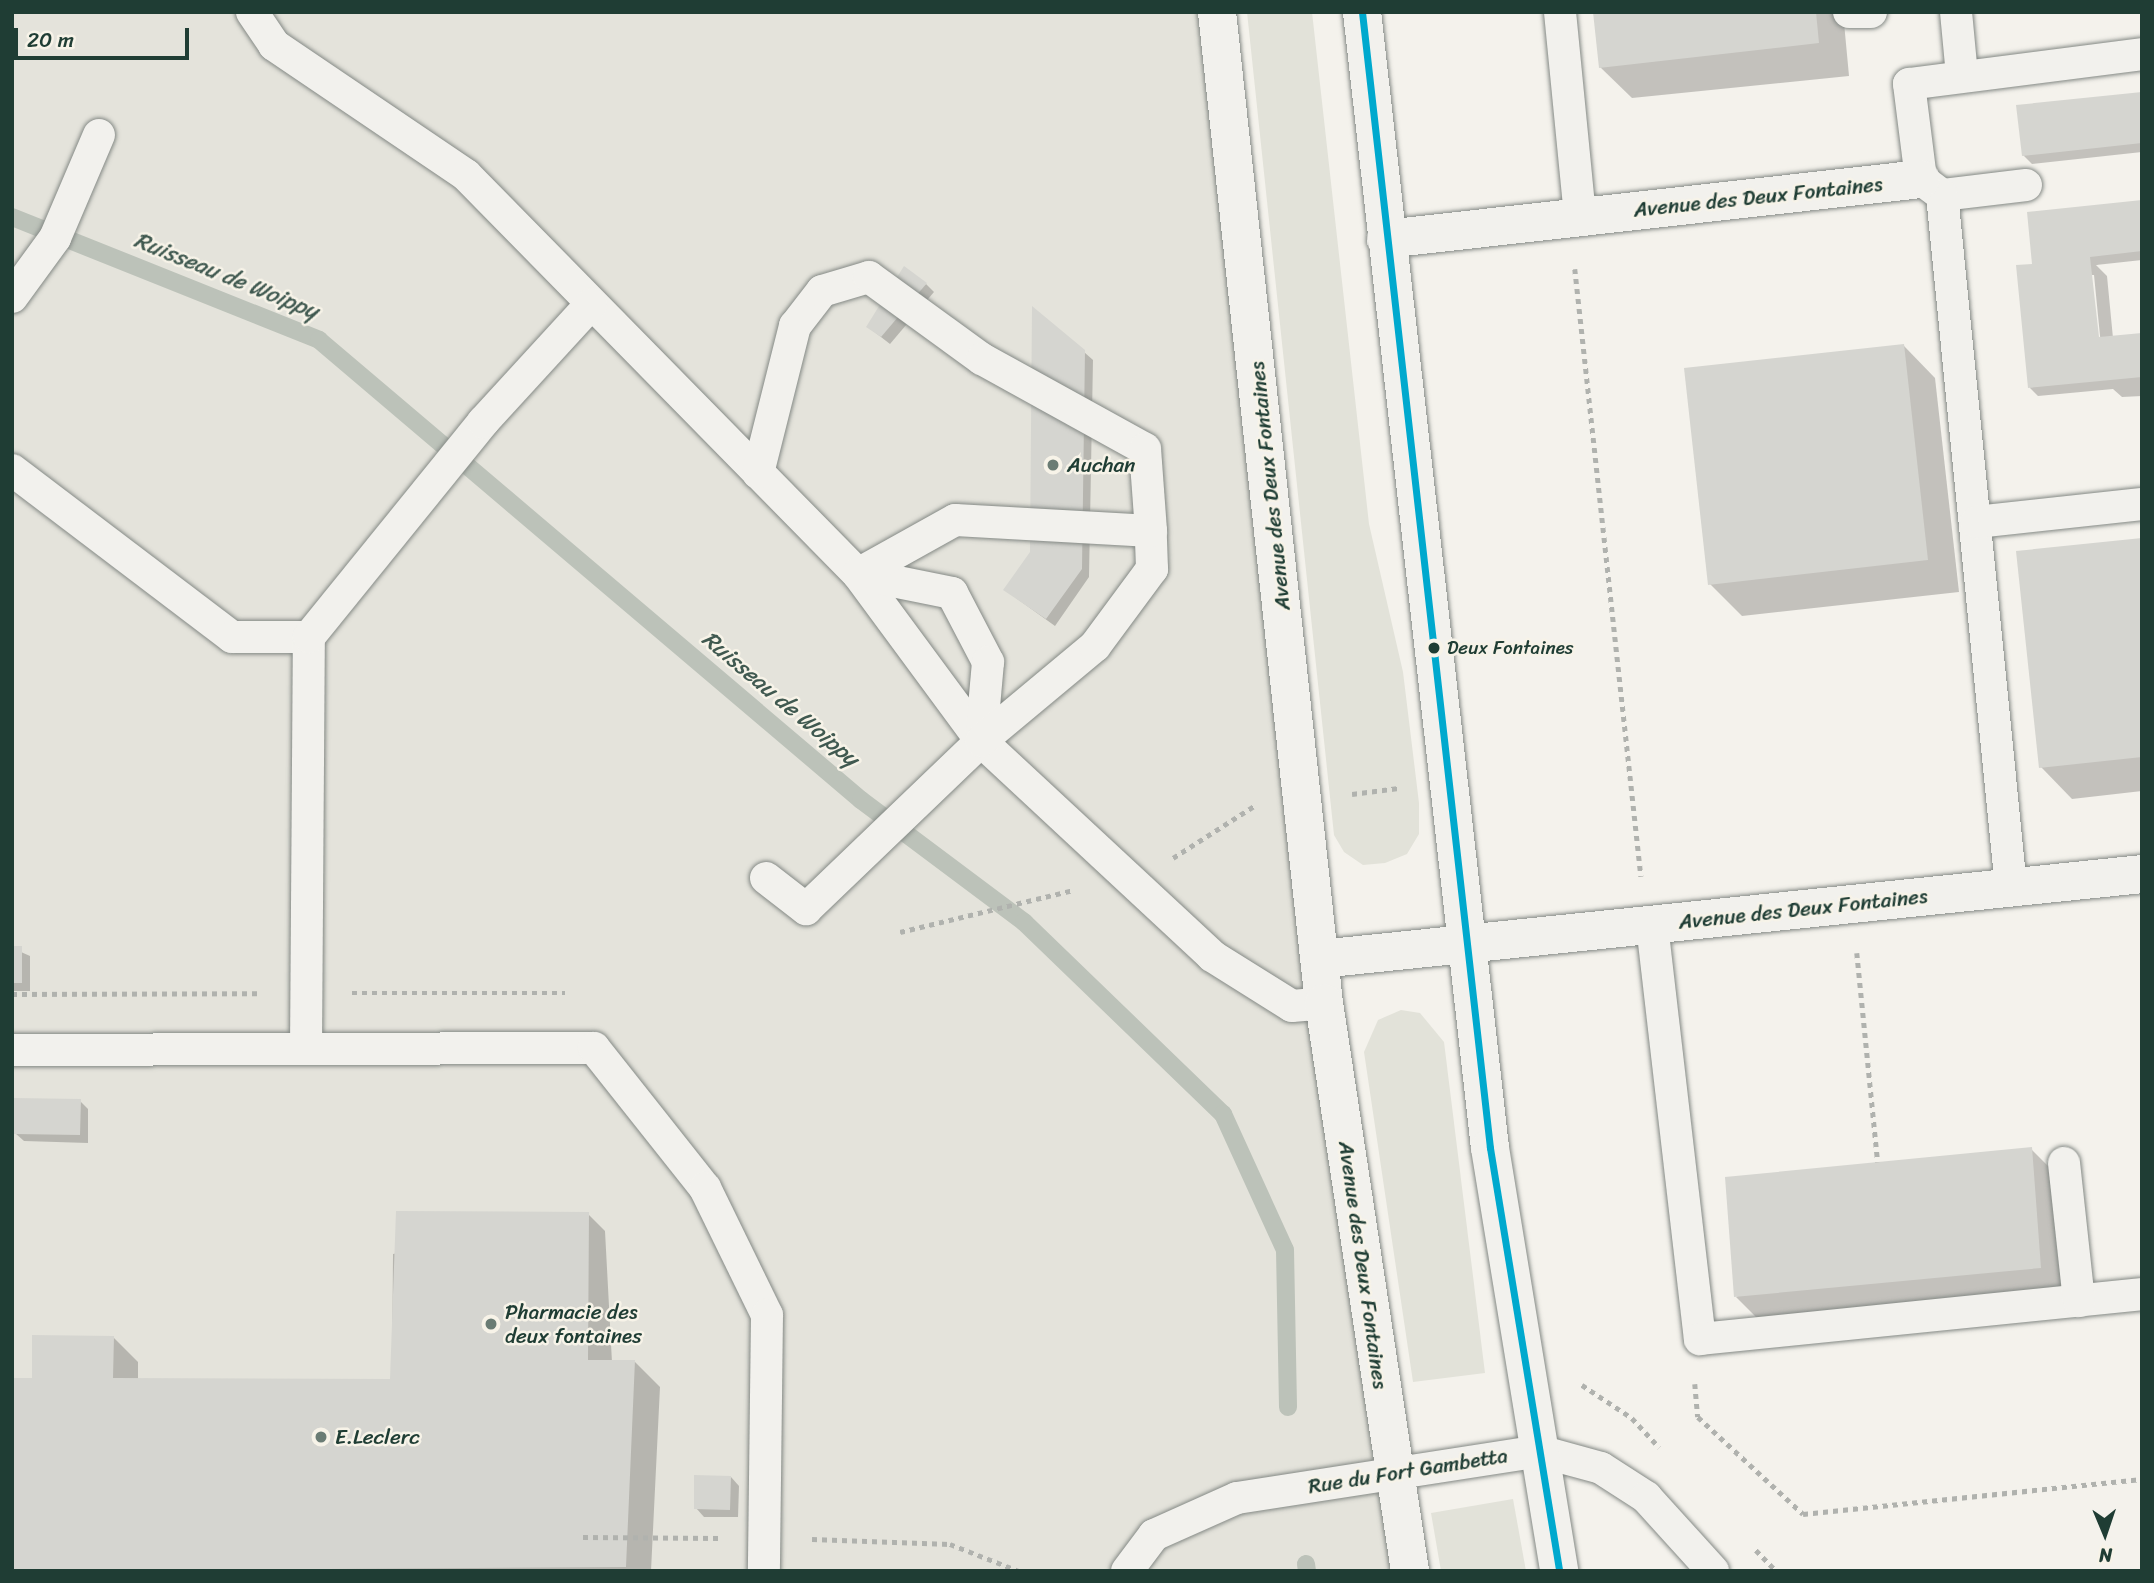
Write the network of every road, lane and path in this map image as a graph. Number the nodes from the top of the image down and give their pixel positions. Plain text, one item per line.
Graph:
1 (252, 12) edge
2 (1217, 12) edge
3 (1362, 12) edge
4 (1560, 12) edge
5 (1849, 12) edge
6 (1871, 12) edge
7 (1956, 12) edge
8 (2142, 54) edge
9 (1962, 76) junction
10 (100, 135) dead end
11 (2026, 185) dead end
12 (1932, 187) junction
13 (1575, 217) junction
14 (1386, 240) junction
15 (12, 297) edge
16 (592, 304) junction
17 (12, 470) edge
18 (758, 473) junction
19 (2142, 504) edge
20 (1976, 522) junction
21 (1151, 531) junction
22 (858, 574) junction
23 (309, 637) junction
24 (981, 741) junction
25 (2142, 874) edge
26 (766, 878) dead end
27 (2011, 888) junction
28 (1074, 889) dead end
29 (1852, 904) junction
30 (1649, 925) junction
31 (900, 932) dead end
32 (1465, 945) junction
33 (1320, 959) junction
34 (1324, 1003) junction
35 (306, 1048) junction
36 (12, 1050) edge
37 (1878, 1162) dead end
38 (2064, 1163) dead end
39 (2142, 1294) edge
40 (2079, 1301) junction
41 (1700, 1339) junction
42 (1539, 1451) junction
43 (1394, 1471) junction
44 (2142, 1479) edge
45 (764, 1571) edge
46 (1127, 1571) edge
47 (1410, 1571) edge
48 (1559, 1571) edge
49 (1713, 1571) edge

1 - 16 lane
2 - 33 main road, Avenue des Deux Fontaines
3 - 14 main road
4 - 13 lane
5 - 6 lane
7 - 9 lane
8 - 9 lane
9 - 12 lane
10 - 15 lane
11 - 12 lane
12 - 13 main road, Avenue des Deux Fontaines
12 - 20 lane
13 - 14 main road, Avenue des Deux Fontaines
13 - 30 path
14 - 32 main road
16 - 18 lane
16 - 23 lane
17 - 23 lane
18 - 21 lane
18 - 22 lane
19 - 20 lane
20 - 27 lane
21 - 22 lane
21 - 24 lane
22 - 24 lane
22 - 24 lane
23 - 35 lane
24 - 26 lane
24 - 34 lane
25 - 27 main road, Avenue des Deux Fontaines
27 - 29 main road, Avenue des Deux Fontaines
28 - 31 path
29 - 30 main road, Avenue des Deux Fontaines
29 - 37 path
30 - 32 main road, Avenue des Deux Fontaines
30 - 41 lane
32 - 33 main road, Avenue des Deux Fontaines
32 - 42 main road
33 - 34 main road, Avenue des Deux Fontaines
34 - 43 main road, Avenue des Deux Fontaines
35 - 36 lane
35 - 45 lane
38 - 40 lane
39 - 40 lane
40 - 41 lane
41 - 44 path
42 - 43 lane, Rue du Fort Gambetta
42 - 48 main road
42 - 49 lane, Rue du Fort Gambetta
43 - 46 lane, Rue du Fort Gambetta
43 - 47 main road, Avenue des Deux Fontaines

